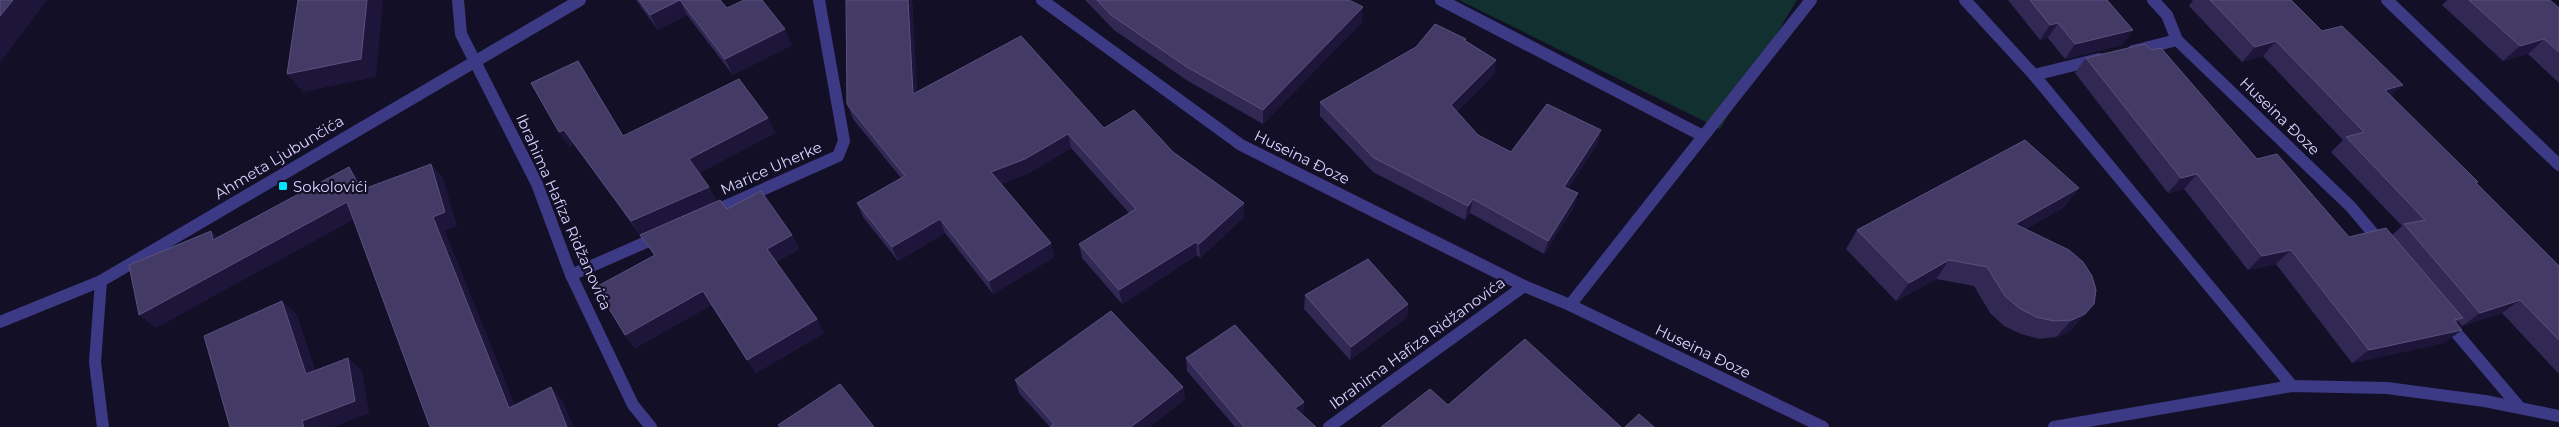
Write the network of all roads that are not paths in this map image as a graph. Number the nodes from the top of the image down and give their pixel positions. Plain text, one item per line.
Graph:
1 (458, 0) edge
2 (580, 0) edge
3 (819, 0) edge
4 (1042, 0) edge
5 (1441, 0) edge
6 (1811, 0) edge
7 (1965, 0) edge
8 (2153, 0) edge
9 (2386, 0) edge
10 (2177, 40) junction
11 (475, 62) junction
12 (2034, 75) junction
13 (1703, 136) junction
14 (2559, 165) edge
15 (696, 220) edge
16 (669, 232) edge
17 (2388, 251) edge
18 (571, 275) junction
19 (101, 281) junction
20 (1524, 286) junction
21 (1570, 305) junction
22 (2438, 311) edge
23 (0, 322) edge
24 (2292, 386) junction
25 (2520, 408) junction
26 (2559, 416) edge
27 (103, 427) edge
28 (652, 427) edge
29 (1329, 427) edge
30 (1823, 427) edge
31 (2054, 427) edge

1 - 11 street, Ibrahima Hafiza Ridžanovića
2 - 11 street
3 - 15 street, Marice Uherke
4 - 20 street, Huseina Đoze
5 - 13 street
6 - 13 street
7 - 12 street
8 - 10 street
9 - 14 street
10 - 12 street
10 - 17 street, Huseina Đoze
11 - 18 street, Ibrahima Hafiza Ridžanovića
11 - 19 street, Ahmeta Ljubunčića
12 - 24 street
13 - 21 street
16 - 18 street
18 - 28 street, Ibrahima Hafiza Ridžanovića
19 - 23 street, Ahmeta Ljubunčića
19 - 27 street
20 - 21 street, Huseina Đoze
20 - 29 street, Ibrahima Hafiza Ridžanovića
21 - 30 street, Huseina Đoze
22 - 25 street
24 - 25 street
24 - 31 street
25 - 26 street

